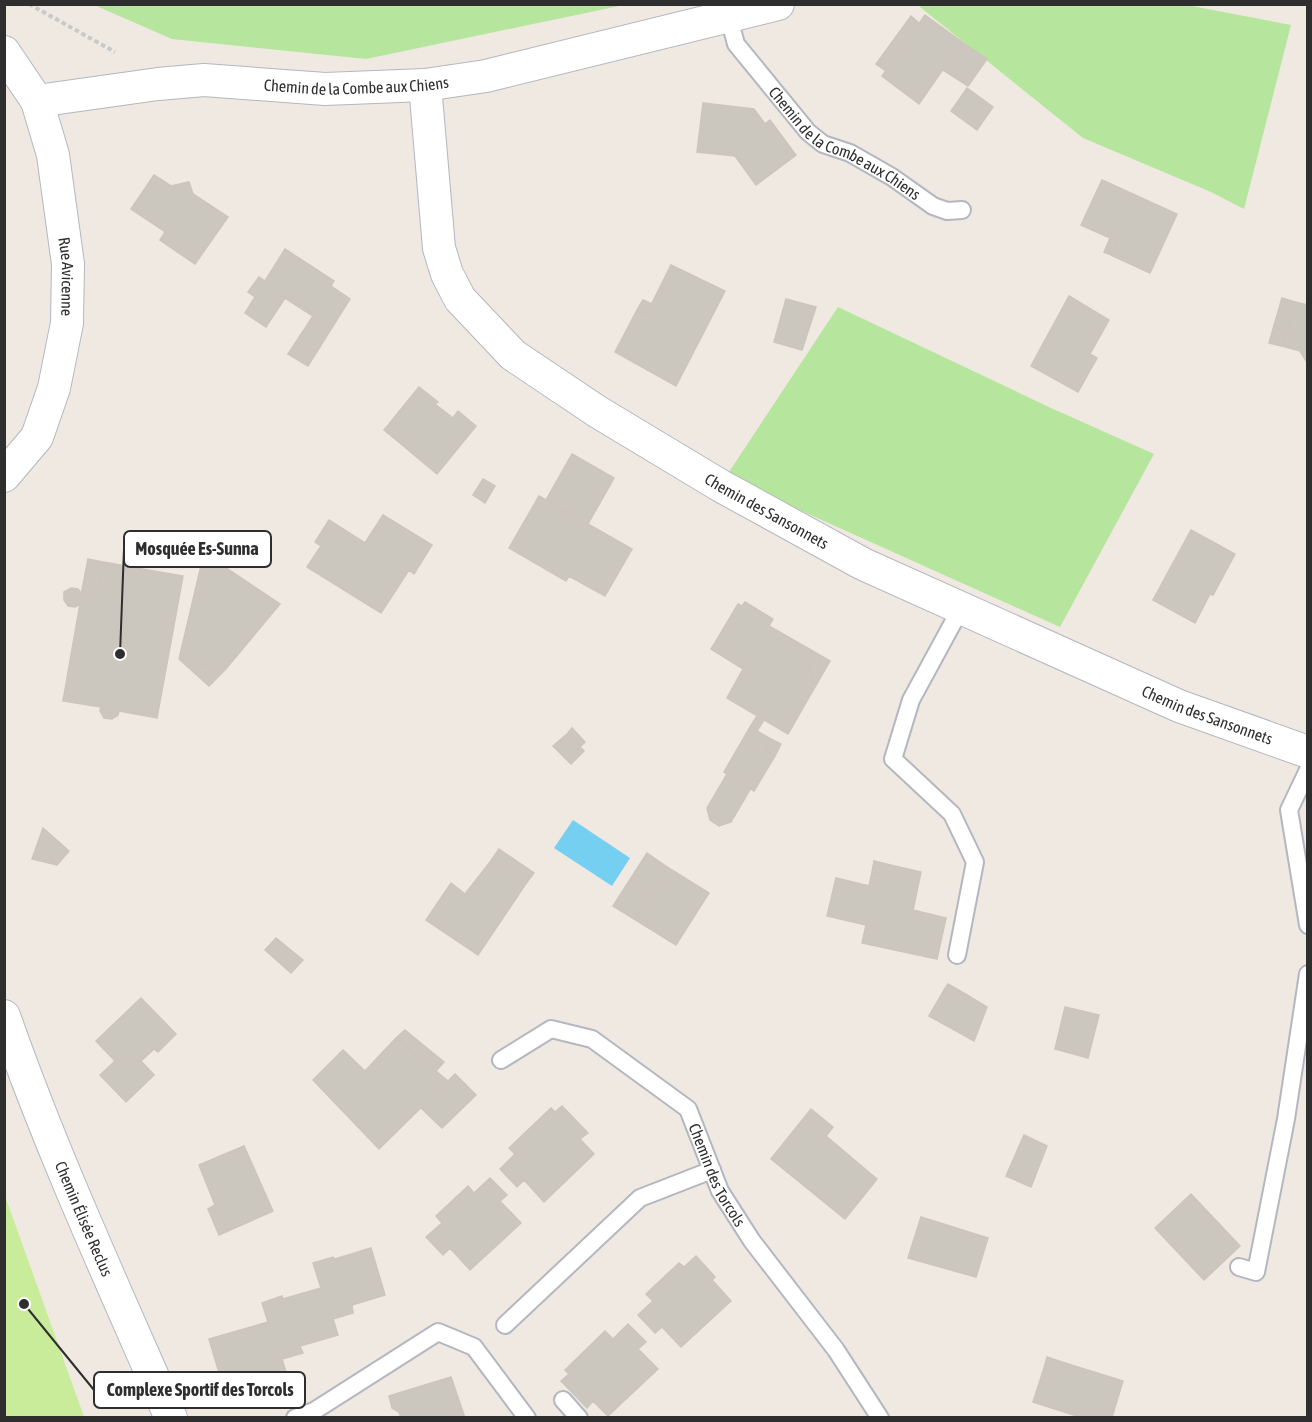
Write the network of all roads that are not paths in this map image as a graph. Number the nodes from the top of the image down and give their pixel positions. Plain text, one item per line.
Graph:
1 (778, 4) edge
2 (729, 18) junction
3 (4, 52) edge
4 (425, 85) junction
5 (37, 101) junction
6 (962, 210) dead end
7 (4, 476) edge
8 (961, 608) junction
9 (1308, 752) edge
10 (1308, 770) edge
11 (1308, 925) edge
12 (957, 955) dead end
13 (1308, 974) edge
14 (4, 1016) edge
15 (501, 1060) dead end
16 (711, 1170) junction
17 (1239, 1267) dead end
18 (505, 1325) dead end
19 (563, 1400) dead end
20 (171, 1418) edge
21 (295, 1418) edge
22 (527, 1418) edge
23 (579, 1418) edge
24 (880, 1418) edge

1 - 2 street, Chemin de la Combe aux Chiens
2 - 4 street, Chemin de la Combe aux Chiens
2 - 6 lane, Chemin de la Combe aux Chiens
3 - 5 street
4 - 5 street, Chemin de la Combe aux Chiens
4 - 8 street, Chemin des Sansonnets
5 - 7 street, Rue Avicenne
8 - 9 street, Chemin des Sansonnets
8 - 12 lane
10 - 11 lane
13 - 17 lane
14 - 20 street, Chemin Élisée Reclus
15 - 16 lane, Chemin des Torcols
16 - 18 lane
16 - 24 lane, Chemin des Torcols
19 - 23 lane
21 - 22 lane

